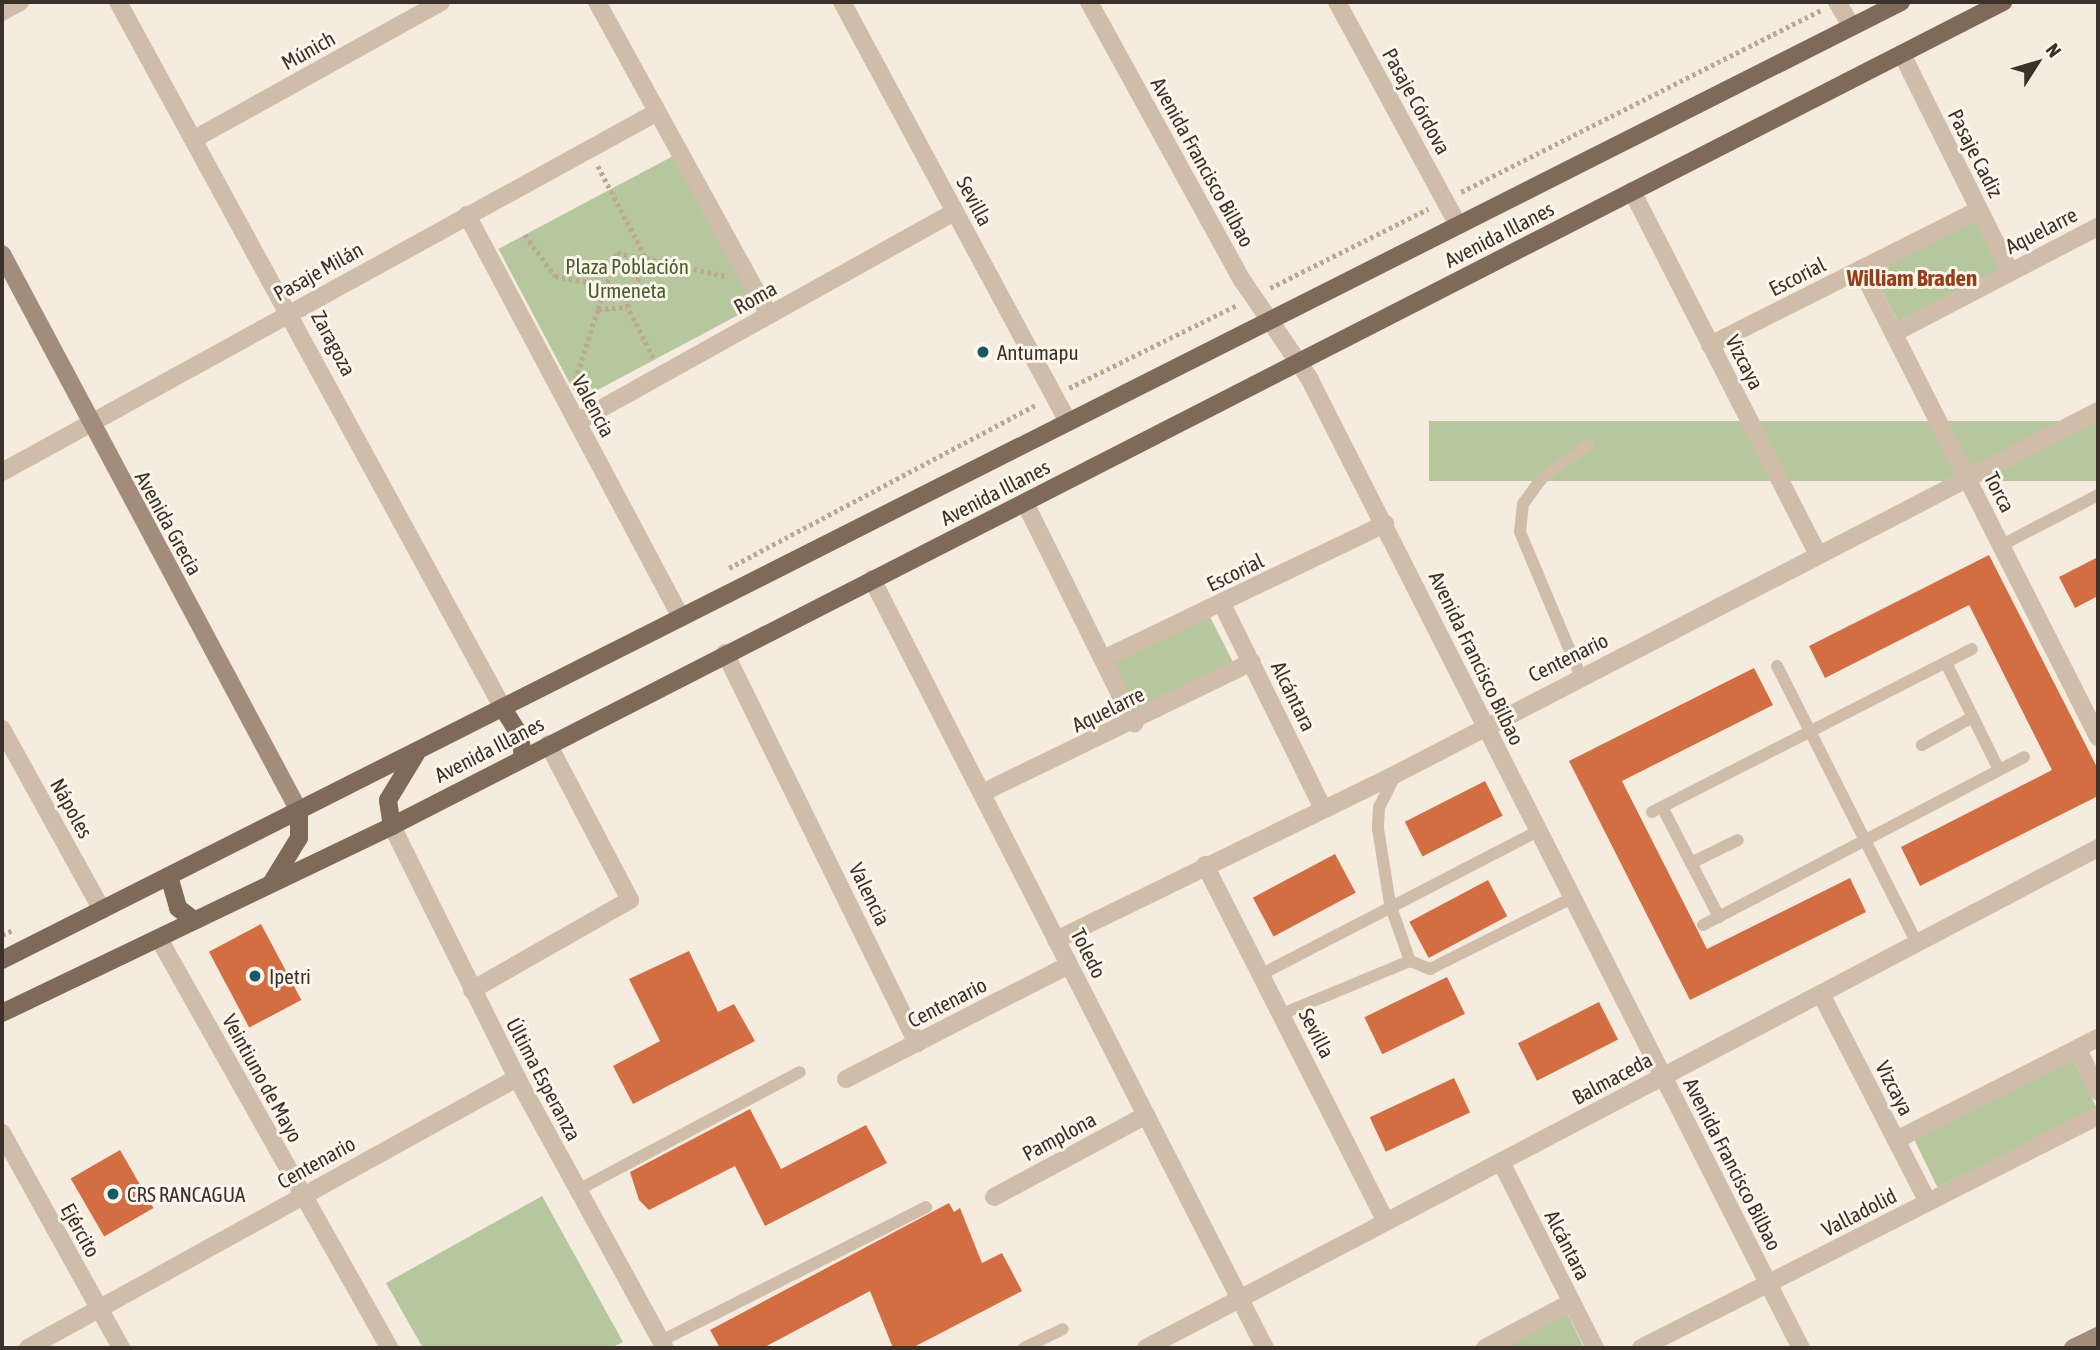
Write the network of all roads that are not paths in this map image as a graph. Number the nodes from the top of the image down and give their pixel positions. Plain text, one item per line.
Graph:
1 (20, 2) edge
2 (118, 2) edge
3 (441, 2) edge
4 (597, 2) edge
5 (1089, 2) edge
6 (1837, 2) edge
7 (1901, 2) edge
8 (2003, 2) edge
9 (845, 3) edge
10 (1341, 3) edge
11 (2, 12) edge
12 (1852, 27) junction
13 (1902, 54) junction
14 (657, 112) junction
15 (197, 138) junction
16 (1632, 191) junction
17 (1979, 209) junction
18 (955, 212) junction
19 (467, 215) junction
20 (1457, 222) junction
21 (2098, 227) edge
22 (2, 254) edge
23 (1861, 269) junction
24 (2010, 272) junction
25 (291, 311) junction
26 (769, 315) junction
27 (1267, 319) junction
28 (1894, 333) junction
29 (1710, 345) junction
30 (1298, 361) junction
31 (2098, 411) edge
32 (577, 422) junction
33 (1068, 422) junction
34 (89, 424) junction
35 (1588, 445) dead end
36 (2, 472) edge
37 (1967, 478) junction
38 (2098, 495) edge
39 (1025, 503) junction
40 (1385, 524) junction
41 (2002, 545) junction
42 (1818, 554) junction
43 (872, 579) junction
44 (1222, 604) junction
45 (681, 618) junction
46 (1972, 649) dead end
47 (725, 653) junction
48 (1103, 659) junction
49 (1252, 662) junction
50 (1946, 663) junction
51 (1777, 666) dead end
52 (1581, 677) junction
53 (504, 710) junction
54 (1973, 717) junction
55 (1135, 723) junction
56 (1484, 723) junction
57 (2, 729) edge
58 (1811, 734) junction
59 (2098, 737) edge
60 (548, 744) junction
61 (1922, 745) dead end
62 (418, 751) junction
63 (2024, 757) dead end
64 (523, 758) junction
65 (1999, 770) junction
66 (1396, 774) junction
67 (982, 793) junction
68 (1323, 808) junction
69 (299, 811) junction
70 (391, 826) junction
71 (1538, 831) junction
72 (1738, 840) dead end
73 (1865, 843) junction
74 (2098, 848) edge
75 (1691, 863) junction
76 (1205, 865) junction
77 (169, 876) junction
78 (270, 885) junction
79 (1572, 898) junction
80 (1390, 904) junction
81 (102, 910) junction
82 (1719, 917) junction
83 (195, 921) junction
84 (1703, 925) dead end
85 (159, 939) junction
86 (1056, 940) junction
87 (1917, 943) junction
88 (2, 960) edge
89 (1410, 961) junction
90 (1069, 965) junction
91 (1262, 974) junction
92 (472, 990) junction
93 (1821, 994) junction
94 (2, 1013) edge
95 (1282, 1014) junction
96 (2098, 1038) edge
97 (918, 1043) junction
98 (2077, 1049) junction
99 (800, 1072) dead end
100 (1663, 1077) junction
101 (517, 1078) junction
102 (845, 1079) dead end
103 (2098, 1091) edge
104 (1146, 1115) junction
105 (2098, 1116) edge
106 (2, 1133) edge
107 (1896, 1140) junction
108 (1501, 1162) junction
109 (578, 1190) junction
110 (303, 1195) junction
111 (994, 1197) dead end
112 (1928, 1202) junction
113 (926, 1207) dead end
114 (1386, 1222) junction
115 (1769, 1283) junction
116 (1240, 1299) junction
117 (1572, 1302) junction
118 (98, 1309) junction
119 (1063, 1329) dead end
120 (2098, 1336) edge
121 (663, 1345) edge
122 (28, 1348) edge
123 (121, 1348) edge
124 (389, 1348) edge
125 (1024, 1348) edge
126 (1146, 1348) edge
127 (1265, 1348) edge
128 (1485, 1348) edge
129 (1595, 1348) edge
130 (1641, 1348) edge
131 (1801, 1348) edge
132 (2073, 1348) edge

1 - 11 street
2 - 15 street, Zaragoza
3 - 15 street, Múnich
4 - 14 street
5 - 27 street, Avenida Francisco Bilbao
6 - 12 street
7 - 12 main road, Avenida Illanes
8 - 13 main road, Avenida Illanes
9 - 18 street, Sevilla
10 - 20 street, Pasaje Córdova
12 - 20 main road, Avenida Illanes
13 - 16 main road, Avenida Illanes
13 - 17 street, Pasaje Cadiz
14 - 19 street, Pasaje Milán
14 - 26 street
15 - 25 street, Zaragoza
16 - 29 street, Vizcaya
16 - 30 main road, Avenida Illanes
17 - 23 street, Escorial
17 - 24 street, Pasaje Cadiz
18 - 26 street, Roma
18 - 33 street, Sevilla
19 - 25 street, Pasaje Milán
19 - 32 street, Valencia
20 - 27 main road, Avenida Illanes
21 - 24 street, Aquelarre
22 - 34 street, Avenida Grecia
23 - 28 street, Torca
23 - 29 street, Escorial
24 - 28 street, Aquelarre
25 - 34 street, Pasaje Milán
25 - 53 street, Zaragoza
26 - 32 street, Roma
27 - 30 street, Avenida Francisco Bilbao
27 - 33 main road, Avenida Illanes
28 - 37 street, Torca
29 - 42 street, Vizcaya
30 - 39 main road, Avenida Illanes
30 - 40 street, Avenida Francisco Bilbao
31 - 37 street, Centenario
32 - 45 street, Valencia
33 - 45 main road, Avenida Illanes
34 - 36 street, Pasaje Milán
34 - 69 street, Avenida Grecia
35 - 52 lane
37 - 41 street, Torca
37 - 42 street, Centenario
38 - 41 lane
39 - 43 main road, Avenida Illanes
39 - 48 street
40 - 44 street, Escorial
40 - 56 street, Avenida Francisco Bilbao
41 - 59 street, Torca
42 - 52 street, Centenario
43 - 47 main road, Avenida Illanes
43 - 67 street, Toledo
44 - 48 street, Escorial
44 - 49 street, Alcántara
45 - 53 main road, Avenida Illanes
46 - 50 lane
47 - 60 main road, Avenida Illanes
47 - 97 street, Valencia
48 - 55 street
49 - 55 street, Aquelarre
49 - 68 street, Alcántara
50 - 54 lane
50 - 58 lane
51 - 58 lane
52 - 56 street, Centenario
53 - 62 main road, Avenida Illanes
53 - 64 main road
54 - 61 lane
54 - 65 lane
55 - 67 street, Aquelarre
56 - 66 street, Centenario
56 - 71 street, Avenida Francisco Bilbao
57 - 81 street, Nápoles
58 - 73 lane
58 - 75 lane
60 - 64 main road, Avenida Illanes
60 - 92 street
62 - 69 main road, Avenida Illanes
62 - 70 main road
63 - 65 lane
64 - 70 main road, Avenida Illanes
65 - 73 lane
66 - 68 street, Centenario
66 - 80 lane
67 - 86 street, Toledo
68 - 76 street, Centenario
69 - 77 main road, Avenida Illanes
69 - 78 main road
70 - 78 main road, Avenida Illanes
70 - 92 street, Última Esperanza
71 - 79 street, Avenida Francisco Bilbao
71 - 80 lane
72 - 75 lane
73 - 82 lane
73 - 87 lane
74 - 87 street, Balmaceda
75 - 82 lane
76 - 86 street, Centenario
76 - 91 street, Sevilla
77 - 81 main road, Avenida Illanes
77 - 83 main road
78 - 83 main road, Avenida Illanes
79 - 89 lane
79 - 100 street, Avenida Francisco Bilbao
80 - 89 lane
80 - 91 lane
81 - 88 main road, Avenida Illanes
82 - 84 lane
83 - 85 main road, Avenida Illanes
85 - 94 main road, Avenida Illanes
85 - 110 street, Veintiuno de Mayo
86 - 90 street, Toledo
87 - 93 street, Balmaceda
89 - 95 lane
90 - 97 street, Centenario
90 - 104 street, Toledo
91 - 95 street, Sevilla
92 - 101 street, Última Esperanza
93 - 100 street, Balmaceda
93 - 107 street, Vizcaya
95 - 114 street, Sevilla
96 - 98 street
97 - 102 street, Centenario
98 - 103 street
98 - 107 street
99 - 109 lane
100 - 108 street, Balmaceda
100 - 115 street, Avenida Francisco Bilbao
101 - 109 street, Última Esperanza
101 - 110 street, Centenario
104 - 111 street, Pamplona
104 - 116 street, Toledo
105 - 112 street, Valladolid
106 - 118 street, Ejército
107 - 112 street, Vizcaya
108 - 114 street, Balmaceda
108 - 117 street, Alcántara
109 - 121 street, Última Esperanza
110 - 118 street, Centenario
110 - 124 street, Veintiuno de Mayo
112 - 115 street, Valladolid
113 - 121 lane
114 - 116 street, Balmaceda
115 - 130 street, Valladolid
115 - 131 street, Avenida Francisco Bilbao
116 - 126 street, Balmaceda
116 - 127 street, Toledo
117 - 128 street
117 - 129 street, Alcántara
118 - 122 street, Centenario
118 - 123 street, Ejército
119 - 125 lane
120 - 132 street

